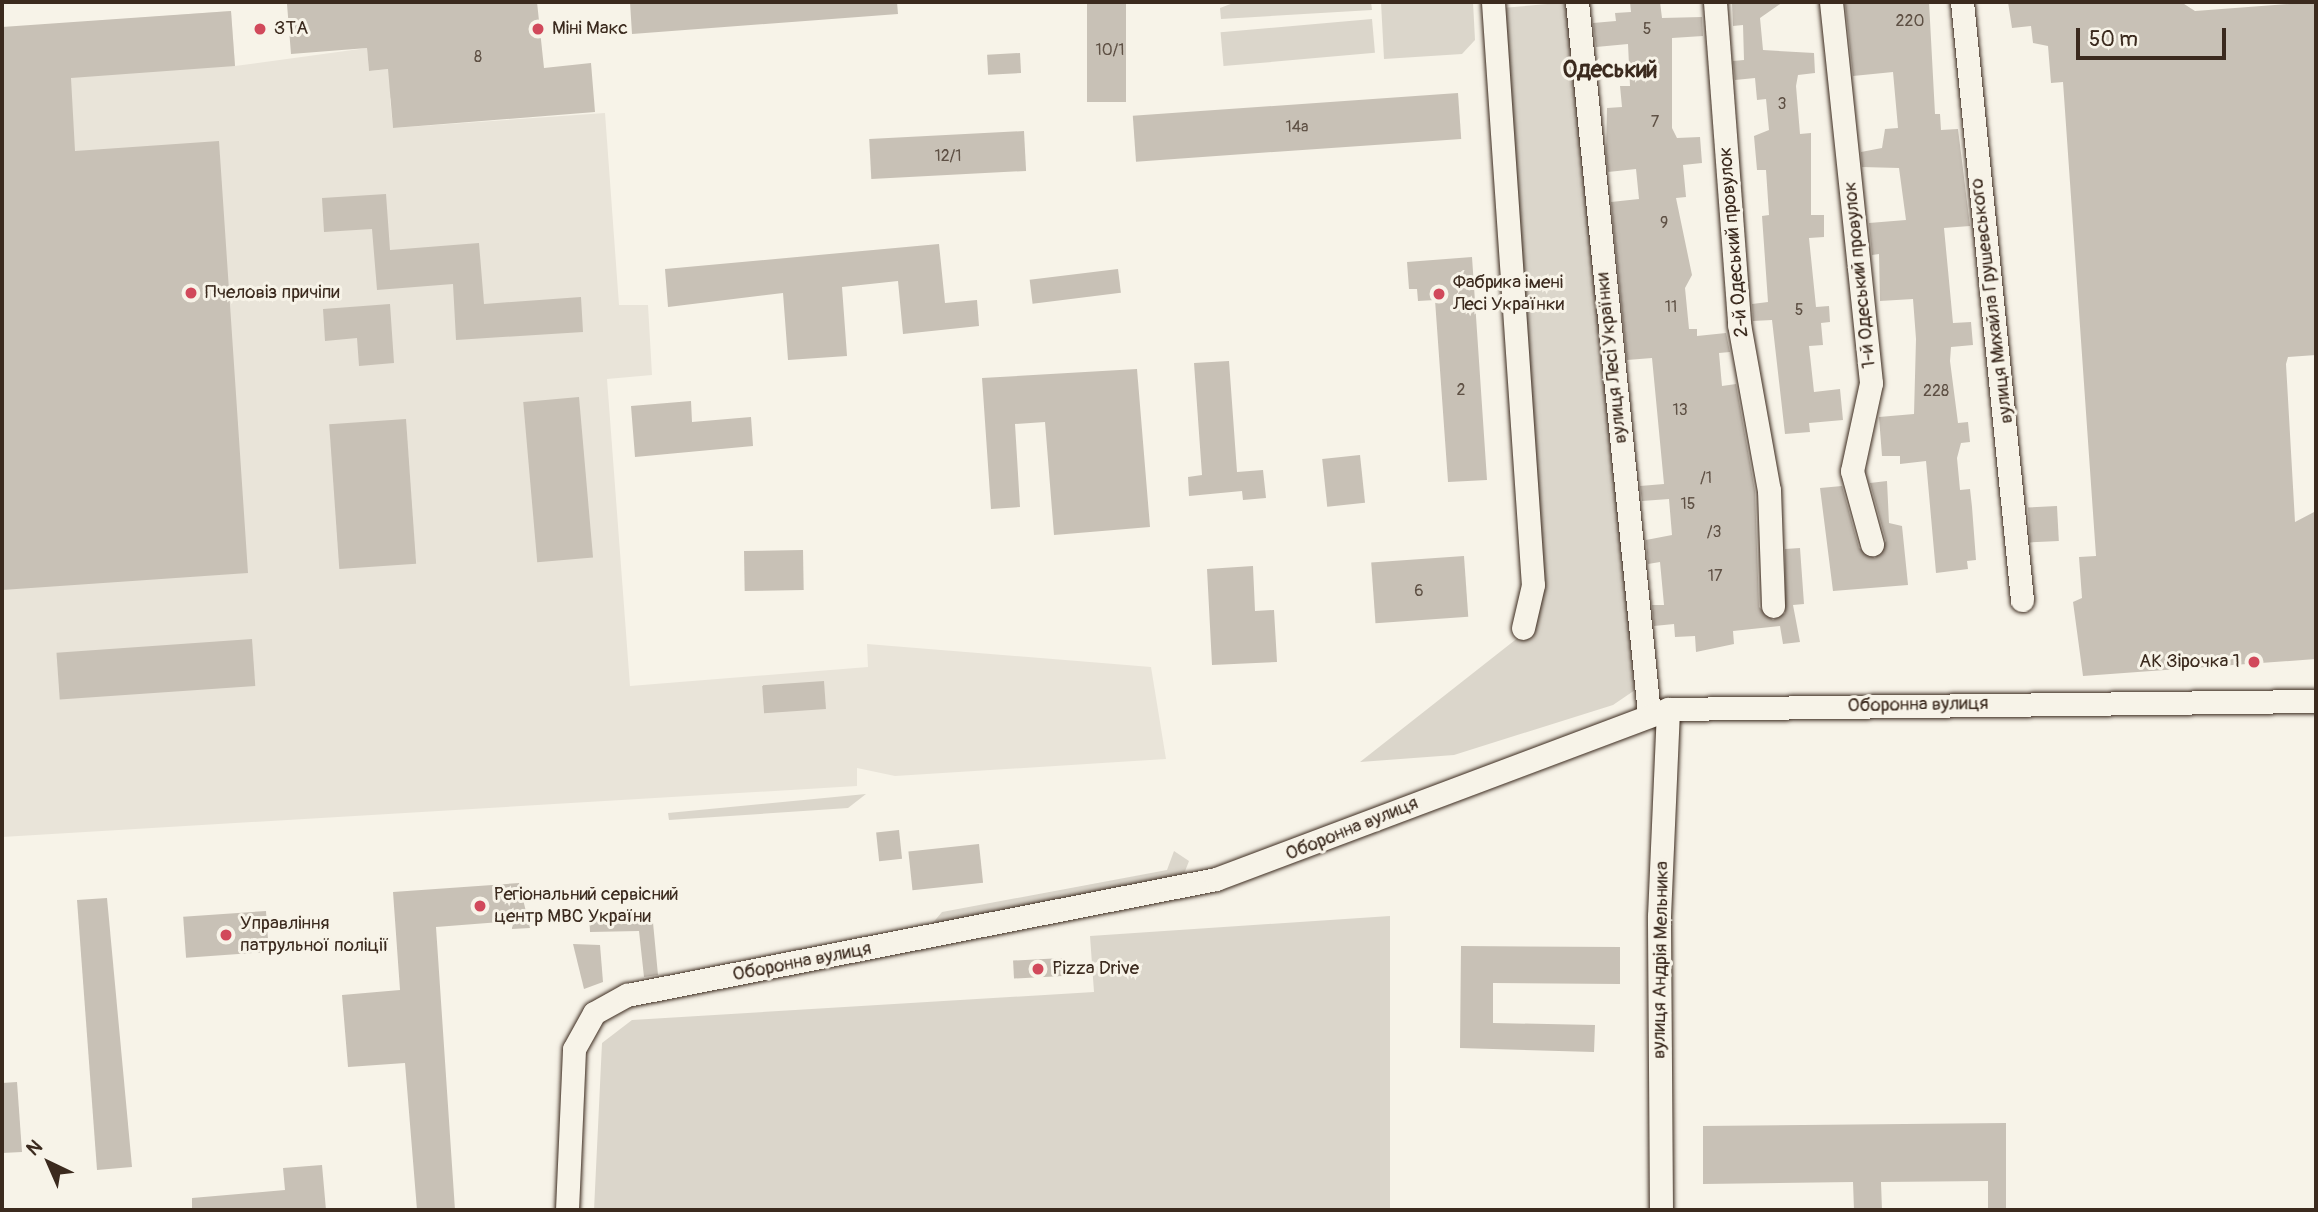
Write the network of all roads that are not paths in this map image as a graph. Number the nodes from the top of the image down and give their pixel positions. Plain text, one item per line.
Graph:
1 (1493, 2) edge
2 (1577, 2) edge
3 (1715, 2) edge
4 (1831, 2) edge
5 (1962, 2) edge
6 (1872, 544) dead end
7 (2022, 600) dead end
8 (1773, 606) dead end
9 (1523, 628) dead end
10 (2316, 701) edge
11 (1659, 711) junction
12 (567, 1210) edge
13 (1661, 1210) edge

1 - 9 street
2 - 11 street, вулиця Лесі Українки
3 - 8 street, 2-й Одеський провулок
4 - 6 street, 1-й Одеський провулок
5 - 7 street, вулиця Михайла Грушевського
10 - 11 street, Оборонна вулиця
11 - 12 street, Оборонна вулиця
11 - 13 street, вулиця Андрія Мельника

